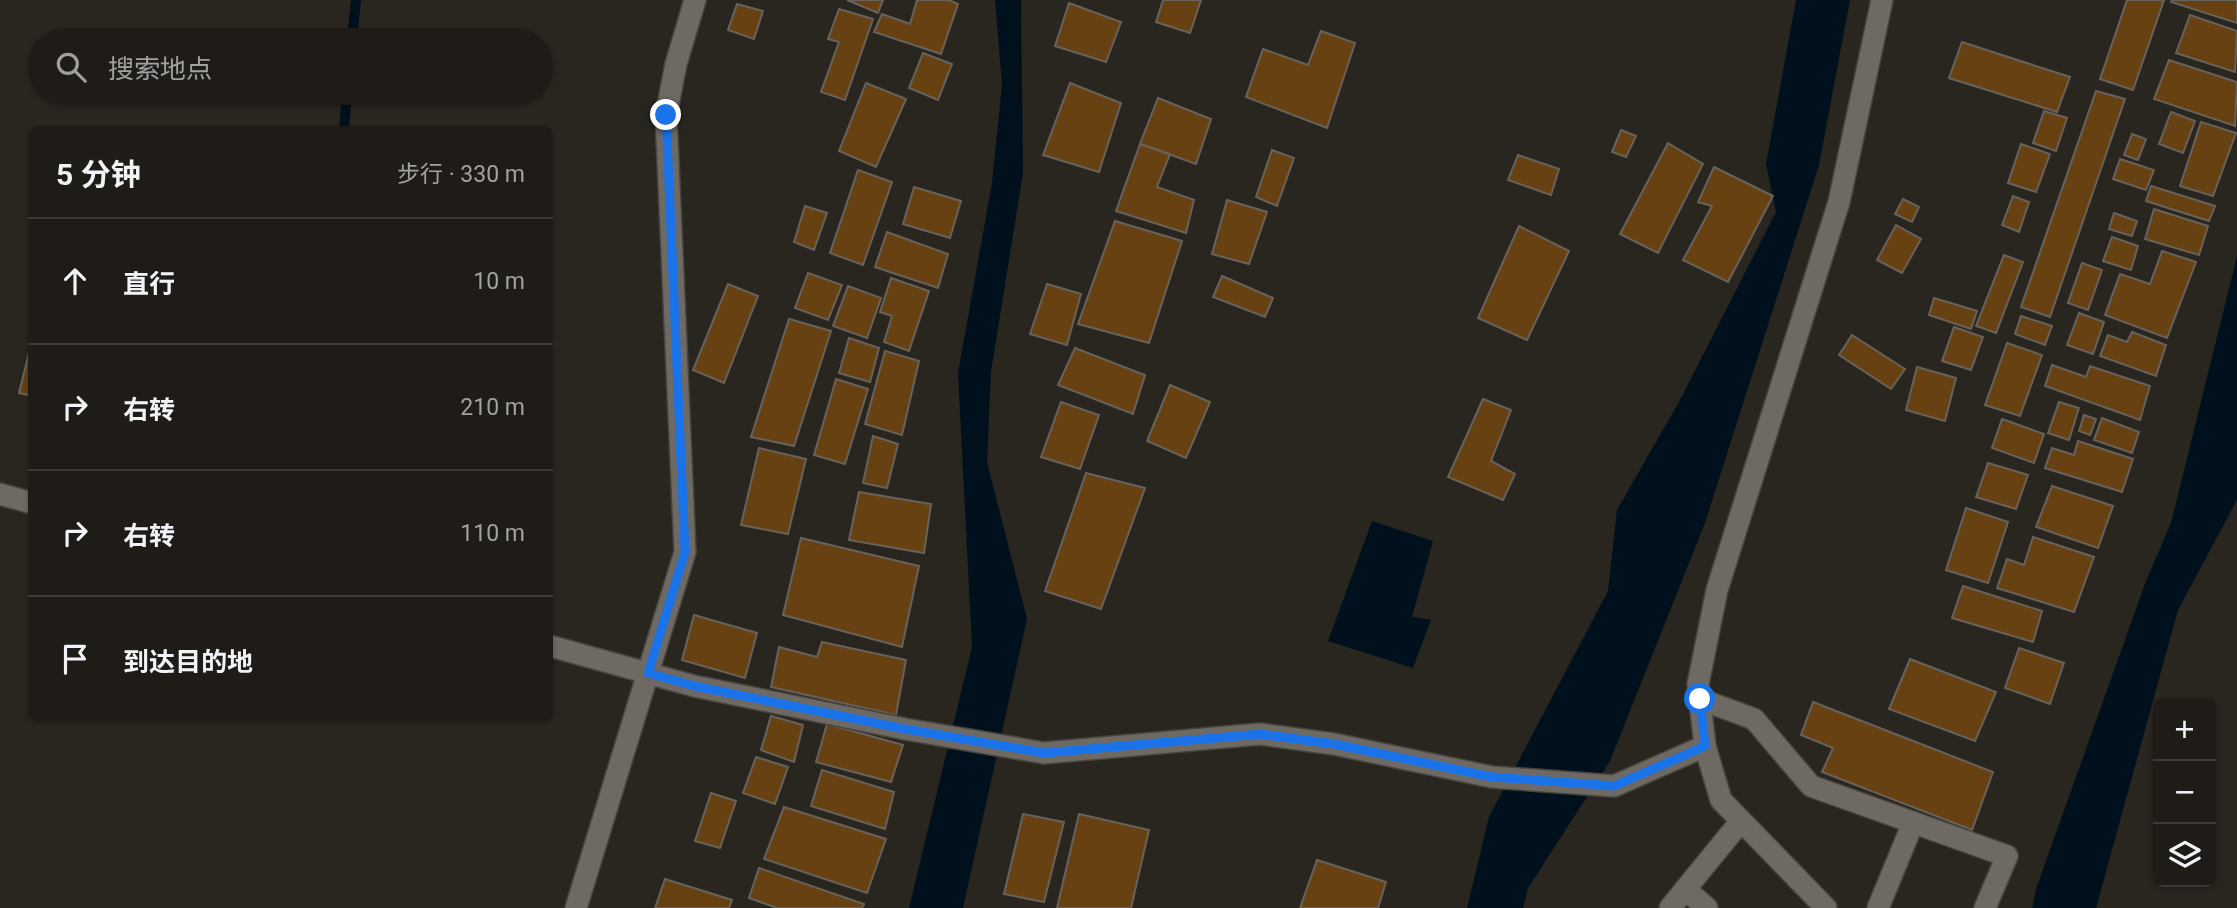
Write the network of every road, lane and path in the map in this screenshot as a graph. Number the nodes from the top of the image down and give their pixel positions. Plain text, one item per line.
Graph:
1 (695, 0) edge
2 (1882, 0) edge
3 (0, 494) edge
4 (28, 502) edge
5 (553, 647) edge
6 (648, 673) junction
7 (1700, 699) junction
8 (1705, 746) junction
9 (1741, 821) junction
10 (1913, 822) junction
11 (1685, 889) junction
12 (576, 908) edge
13 (1670, 908) edge
14 (1707, 908) edge
15 (1826, 908) edge
16 (1878, 908) edge
17 (1985, 908) edge

1 - 6 street
2 - 7 street
3 - 4 street
5 - 6 street
6 - 8 street
6 - 12 street
7 - 8 street
7 - 10 street
8 - 9 street
9 - 11 street
9 - 15 street
10 - 16 street
10 - 17 street
11 - 13 street
11 - 14 street

